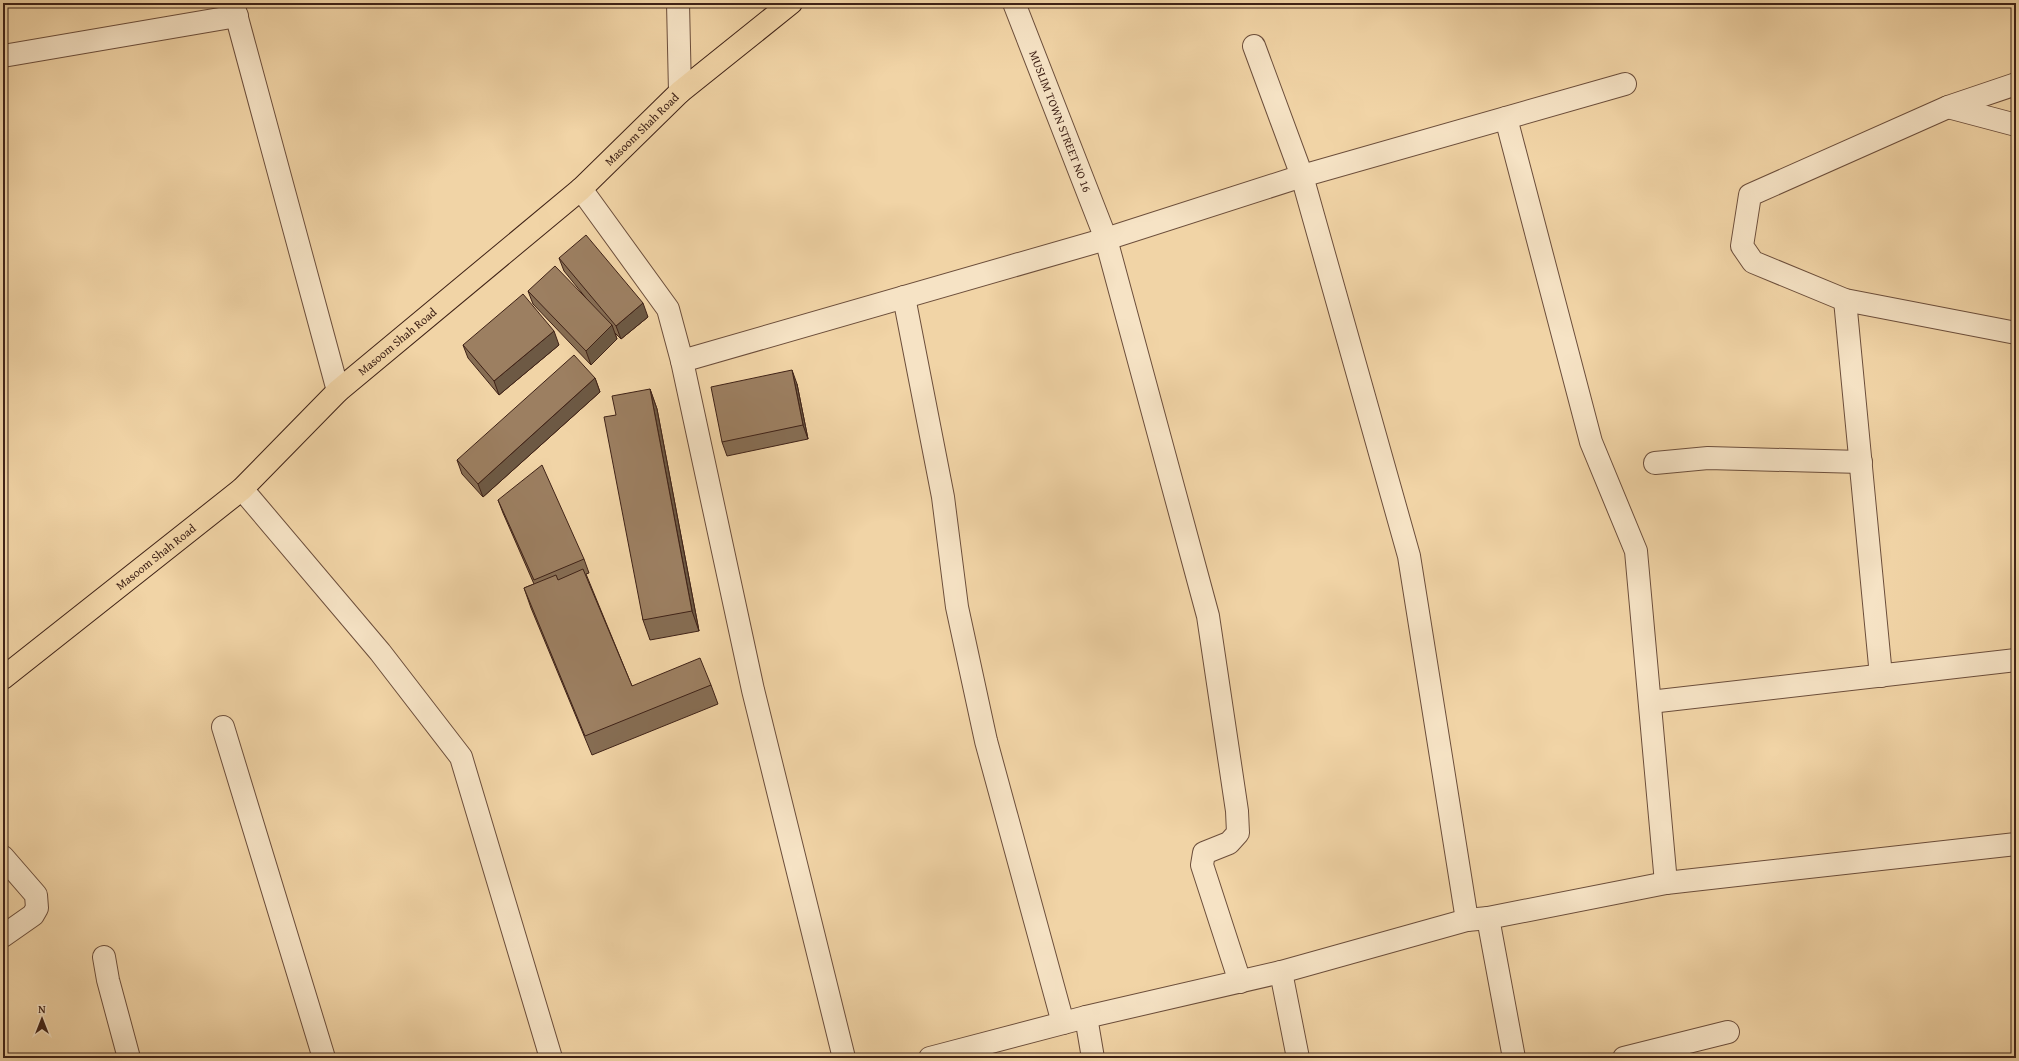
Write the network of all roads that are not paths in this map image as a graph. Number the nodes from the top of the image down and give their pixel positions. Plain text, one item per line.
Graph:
1 (678, 3) edge
2 (791, 3) edge
3 (1014, 3) edge
4 (235, 10) edge
5 (1254, 46) dead end
6 (3, 56) edge
7 (1625, 84) dead end
8 (2016, 84) edge
9 (680, 92) junction
10 (1948, 106) junction
11 (1506, 118) junction
12 (2016, 125) edge
13 (1302, 176) junction
14 (581, 189) junction
15 (1106, 239) junction
16 (904, 297) junction
17 (1845, 300) junction
18 (2016, 333) edge
19 (682, 361) junction
20 (338, 392) junction
21 (1861, 462) junction
22 (1655, 463) dead end
23 (242, 489) junction
24 (2016, 660) edge
25 (1881, 676) junction
26 (3, 678) edge
27 (1650, 702) junction
28 (223, 727) dead end
29 (2016, 844) edge
30 (3, 857) edge
31 (1666, 883) junction
32 (1488, 918) junction
33 (1467, 920) junction
34 (3, 936) edge
35 (104, 957) dead end
36 (1281, 972) junction
37 (1240, 982) junction
38 (1086, 1017) junction
39 (1063, 1023) junction
40 (1728, 1032) dead end
41 (129, 1058) edge
42 (324, 1058) edge
43 (551, 1058) edge
44 (844, 1058) edge
45 (930, 1058) edge
46 (1093, 1058) edge
47 (1298, 1058) edge
48 (1514, 1058) edge
49 (1624, 1058) edge

1 - 9 street
2 - 9 main road, Masoom Shah Road
3 - 15 street, MUSLIM TOWN STREET NO 16
4 - 6 street
4 - 20 street
5 - 13 street
7 - 11 street
8 - 10 street
9 - 14 main road, Masoom Shah Road
10 - 12 street
10 - 17 street
11 - 13 street
11 - 27 street
13 - 15 street
13 - 33 street
14 - 19 street
14 - 20 main road, Masoom Shah Road
15 - 16 street
15 - 37 street, MUSLIM TOWN STREET NO 16
16 - 19 street
16 - 39 street
17 - 18 street
17 - 21 street
19 - 44 street
20 - 23 main road, Masoom Shah Road
21 - 22 street
21 - 25 street
23 - 26 main road, Masoom Shah Road
23 - 43 street
24 - 25 street
25 - 27 street
27 - 31 street
28 - 42 street
29 - 31 street
30 - 34 street
31 - 32 street
32 - 33 street
32 - 48 street
33 - 36 street
35 - 41 street
36 - 37 street
36 - 47 street
37 - 38 street
38 - 39 street
38 - 46 street
39 - 45 street
40 - 49 street

